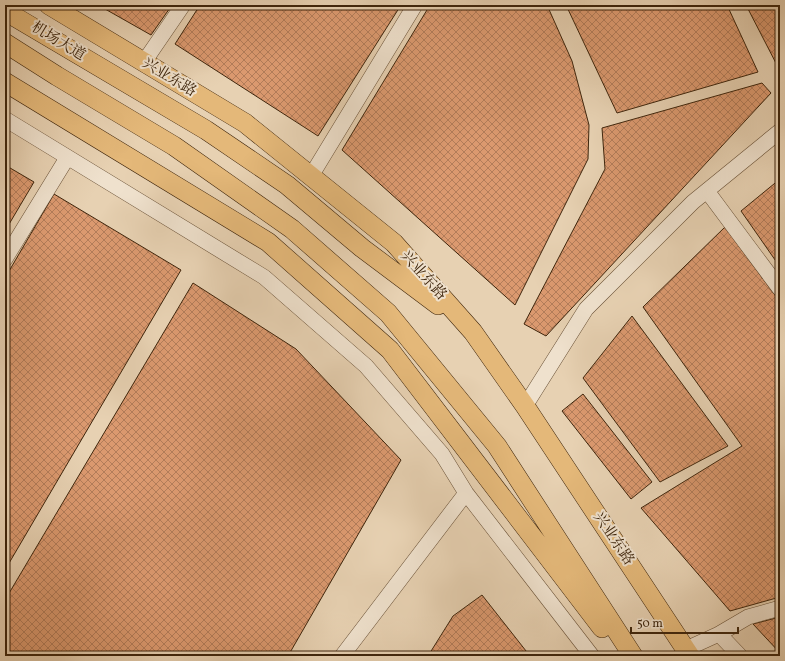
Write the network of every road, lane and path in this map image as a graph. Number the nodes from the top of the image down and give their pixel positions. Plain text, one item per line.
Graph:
1 (48, 5) edge
2 (183, 5) edge
3 (415, 5) edge
4 (5, 11) edge
5 (5, 43) edge
6 (144, 62) junction
7 (5, 82) edge
8 (5, 119) edge
9 (780, 131) edge
10 (67, 158) junction
11 (310, 176) junction
12 (707, 191) junction
13 (5, 259) edge
14 (780, 289) edge
15 (473, 332) junction
16 (525, 406) junction
17 (466, 493) junction
18 (780, 608) edge
19 (719, 634) junction
20 (688, 653) edge
21 (342, 656) edge
22 (592, 656) edge
23 (623, 656) edge
24 (633, 656) edge
25 (740, 656) edge

1 - 6 main road, 兴业东路
2 - 6 street
3 - 11 street
4 - 15 main road, 机场大道
5 - 24 main road
6 - 11 main road, 兴业东路
7 - 23 main road
8 - 10 street
9 - 12 street
10 - 13 street
10 - 17 street
11 - 15 main road, 兴业东路
12 - 14 street
12 - 16 street
15 - 16 main road, 兴业东路
16 - 20 main road, 兴业东路
17 - 21 street
17 - 22 street
18 - 19 street
19 - 20 street
19 - 25 street

